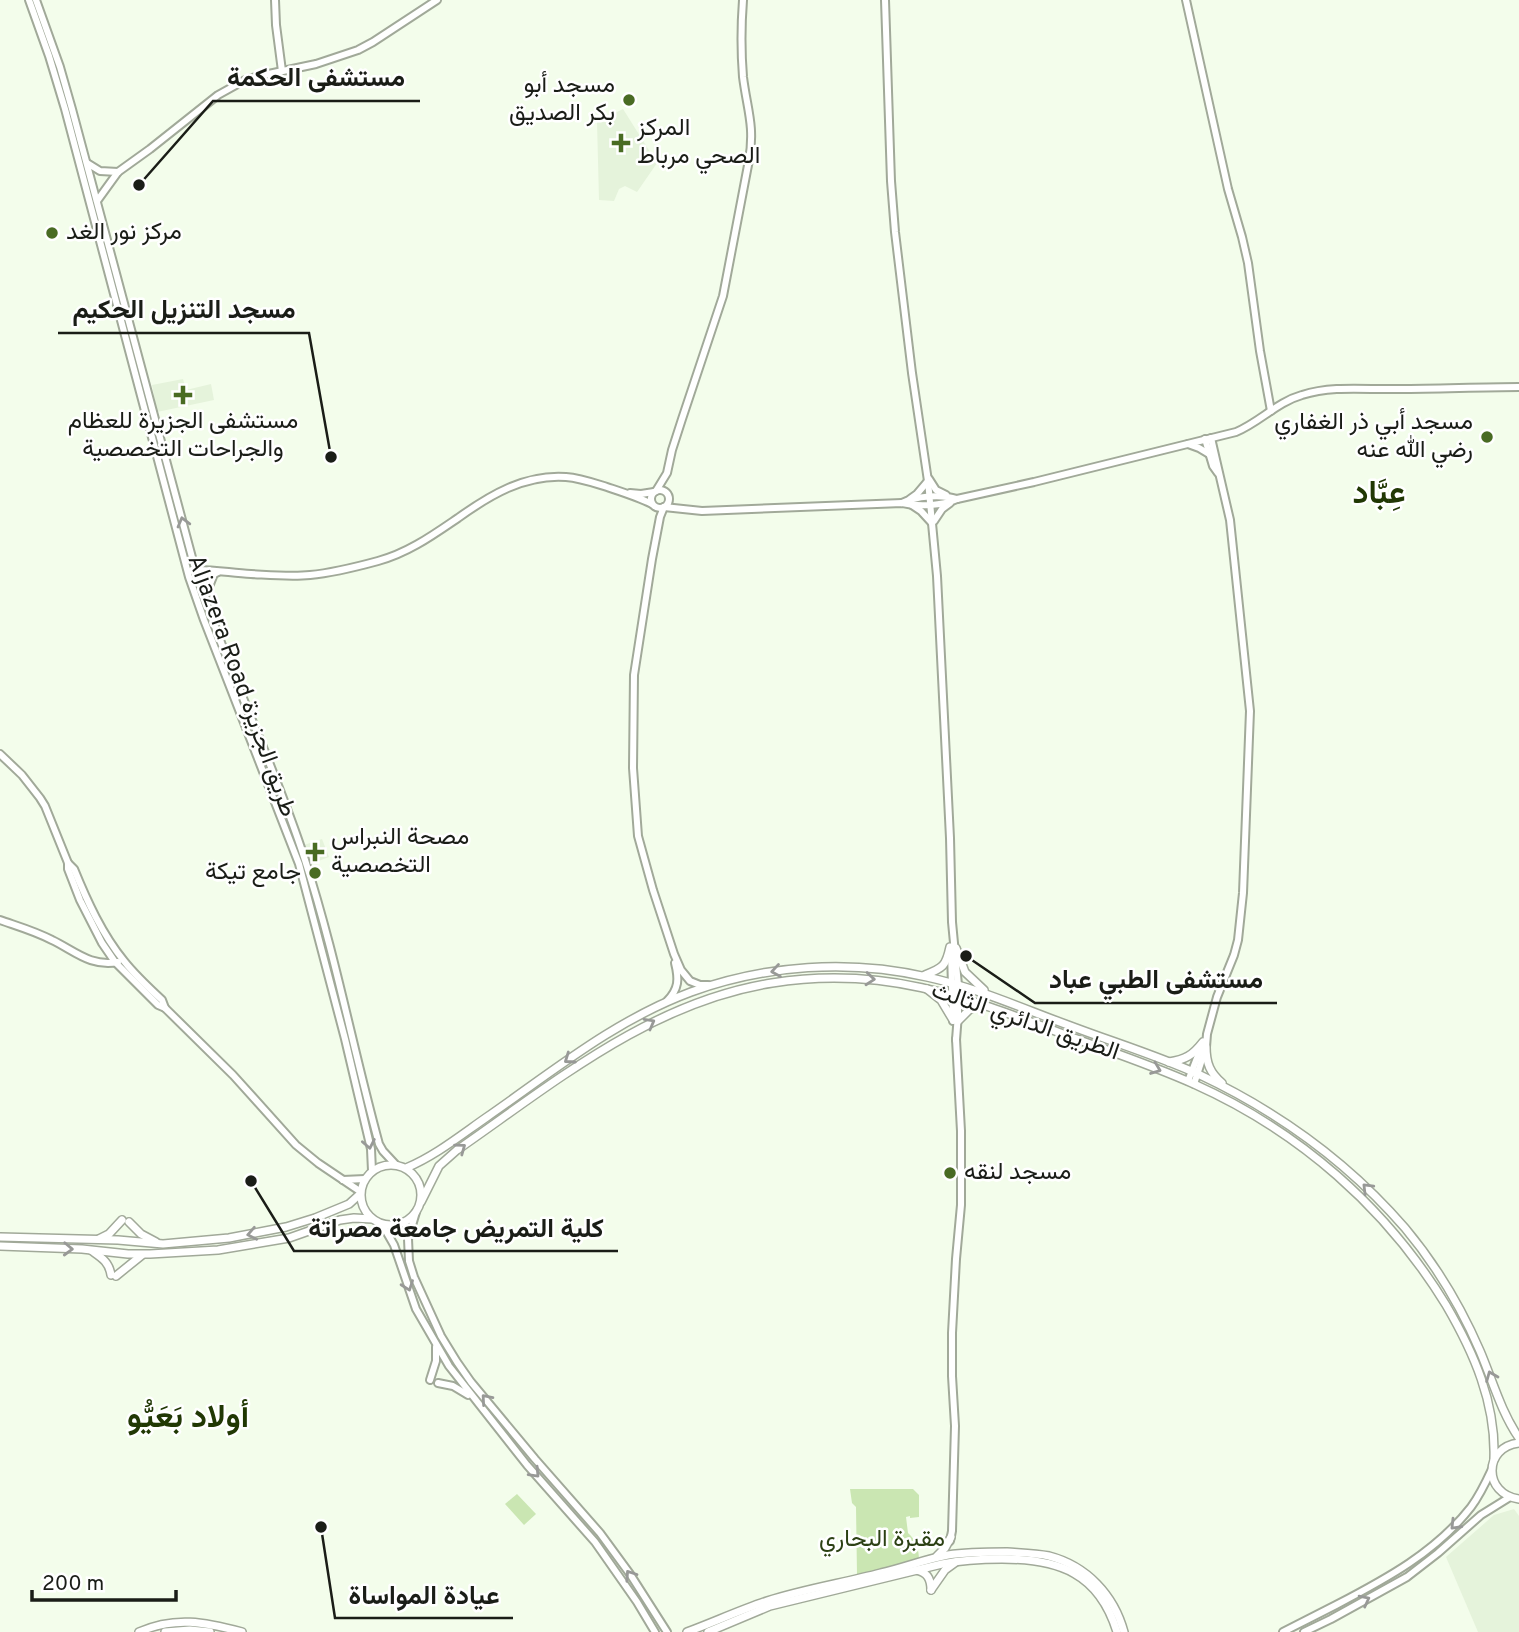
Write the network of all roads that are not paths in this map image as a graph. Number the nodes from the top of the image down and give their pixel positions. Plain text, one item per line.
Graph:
1 (29, 0) edge
2 (36, 0) edge
3 (275, 0) edge
4 (437, 0) edge
5 (743, 0) edge
6 (885, 0) edge
7 (1186, 0) edge
8 (282, 71) junction
9 (87, 162) junction
10 (118, 172) junction
11 (97, 201) junction
12 (1519, 387) edge
13 (1271, 411) junction
14 (1223, 436) junction
15 (1208, 439) junction
16 (1186, 444) junction
17 (1212, 453) junction
18 (666, 477) junction
19 (928, 479) junction
20 (654, 491) junction
21 (625, 493) junction
22 (667, 494) junction
23 (953, 499) junction
24 (930, 501) junction
25 (910, 502) junction
26 (652, 505) junction
27 (664, 507) junction
28 (702, 511) junction
29 (933, 524) junction
30 (658, 528) junction
31 (192, 555) junction
32 (214, 572) junction
33 (188, 573) junction
34 (197, 573) junction
35 (205, 599) junction
36 (0, 754) edge
37 (68, 863) junction
38 (0, 920) edge
39 (953, 947) junction
40 (674, 954) junction
41 (123, 960) junction
42 (115, 962) junction
43 (924, 976) junction
44 (954, 984) junction
45 (713, 985) junction
46 (923, 987) junction
47 (955, 995) junction
48 (990, 995) junction
49 (665, 1003) junction
50 (985, 1005) junction
51 (165, 1008) junction
52 (956, 1021) junction
53 (1204, 1045) junction
54 (1167, 1062) junction
55 (1195, 1073) junction
56 (1191, 1083) junction
57 (1230, 1091) junction
58 (396, 1165) junction
59 (406, 1168) junction
60 (372, 1171) junction
61 (365, 1179) junction
62 (343, 1180) junction
63 (360, 1193) junction
64 (421, 1202) junction
65 (416, 1212) junction
66 (372, 1219) junction
67 (382, 1224) junction
68 (0, 1237) edge
69 (94, 1240) junction
70 (163, 1244) junction
71 (0, 1246) edge
72 (92, 1251) junction
73 (143, 1254) junction
74 (435, 1345) junction
75 (430, 1380) dead end
76 (438, 1383) dead end
77 (475, 1399) junction
78 (1519, 1440) edge
79 (1494, 1459) junction
80 (1492, 1469) junction
81 (1516, 1499) edge
82 (951, 1537) junction
83 (960, 1557) junction
84 (944, 1560) junction
85 (928, 1561) junction
86 (915, 1570) junction
87 (139, 1632) edge
88 (165, 1632) edge
89 (209, 1632) edge
90 (242, 1632) edge
91 (655, 1632) edge
92 (667, 1632) edge
93 (687, 1632) edge
94 (708, 1632) edge
95 (1117, 1632) edge
96 (1124, 1632) edge
97 (1283, 1632) edge
98 (1304, 1632) edge

1 - 33 street, Aljazera Road طريق الجزيزة
2 - 9 street, Aljazera Road طريق الجزيزة
3 - 8 street
4 - 8 street
5 - 18 street
6 - 19 street
7 - 13 street
8 - 10 street
9 - 10 street
9 - 11 street, Aljazera Road طريق الجزيزة
10 - 11 street
31 -> 11 street, Aljazera Road طريق الجزيزة
12 - 13 street
13 - 14 street
14 - 15 street
14 - 17 street
15 - 16 street
15 - 17 street
16 - 17 street
16 - 23 street
17 - 53 street
18 - 20 street
18 - 22 street
19 - 23 street
19 - 24 street
19 - 25 street
20 - 21 street
20 - 22 street
20 - 26 street
21 - 26 street
21 - 32 street
22 - 27 street
22 - 28 street
23 - 24 street
23 - 29 street
24 - 25 street
24 - 29 street
25 - 28 street
25 - 29 street
26 - 27 street
26 - 30 street
27 - 28 street
27 - 30 street
29 - 39 street
30 - 40 street
31 - 32 street
31 - 34 street, Aljazera Road طريق الجزيزة
32 - 34 street
32 - 35 street
33 - 34 street
33 -> 60 street, Aljazera Road طريق الجزيزة
34 - 35 street, Aljazera Road طريق الجزيزة
35 - 58 street, Aljazera Road طريق الجزيزة
36 - 37 street
37 - 41 street
37 - 42 street
38 - 42 street
39 - 43 main road
39 - 44 street
39 - 48 main road
40 - 45 street
40 - 49 street
41 - 42 street
41 - 51 street
42 - 51 street
43 - 44 main road, الطريق الدائري الثالث
43 -> 45 main road, الطريق الدائري الثالث
44 - 47 street
44 - 48 main road, الطريق الدائري الثالث
45 - 49 main road, الطريق الدائري الثالث
46 - 47 main road, الطريق الدائري الثالث
46 - 52 main road
64 -> 46 main road, الطريق الدائري الثالث
47 - 50 main road, الطريق الدائري الثالث
47 - 52 street
48 - 54 main road, الطريق الدائري الثالث
49 -> 59 main road, الطريق الدائري الثالث
50 - 52 main road
50 -> 56 main road, الطريق الدائري الثالث
51 - 62 street
52 - 82 street
53 - 54 main road
53 - 55 street
53 - 57 main road
54 - 55 main road, الطريق الدائري الثالث
55 - 56 street
55 - 57 main road, الطريق الدائري الثالث
56 - 79 main road, الطريق الدائري الثالث
78 -> 57 main road, الطريق الدائري الثالث
58 - 59 main road
58 - 60 main road
59 - 64 main road
60 - 61 main road
61 - 62 street
61 - 63 main road
62 - 63 street
63 - 66 main road
63 -> 70 main road
64 - 65 main road
65 - 67 main road
92 -> 65 street
66 - 67 main road
66 - 73 main road
67 -> 74 street
68 - 69 main road
69 - 70 main road
69 - 70 main road
71 -> 72 main road
72 - 73 main road
72 - 73 main road
74 - 75 street
74 - 77 street
76 - 77 street
77 -> 91 street
78 - 79 main road
79 - 80 main road, الطريق الدائري الثالث
80 - 81 main road
80 -> 97 street
98 -> 81 street
82 - 83 main road
82 - 84 street
82 - 85 main road
83 - 84 main road
83 - 86 main road
83 - 95 main road
83 - 96 main road
84 - 85 main road
84 - 86 main road
85 - 93 main road
86 - 94 main road
87 - 90 main road
88 - 89 main road

